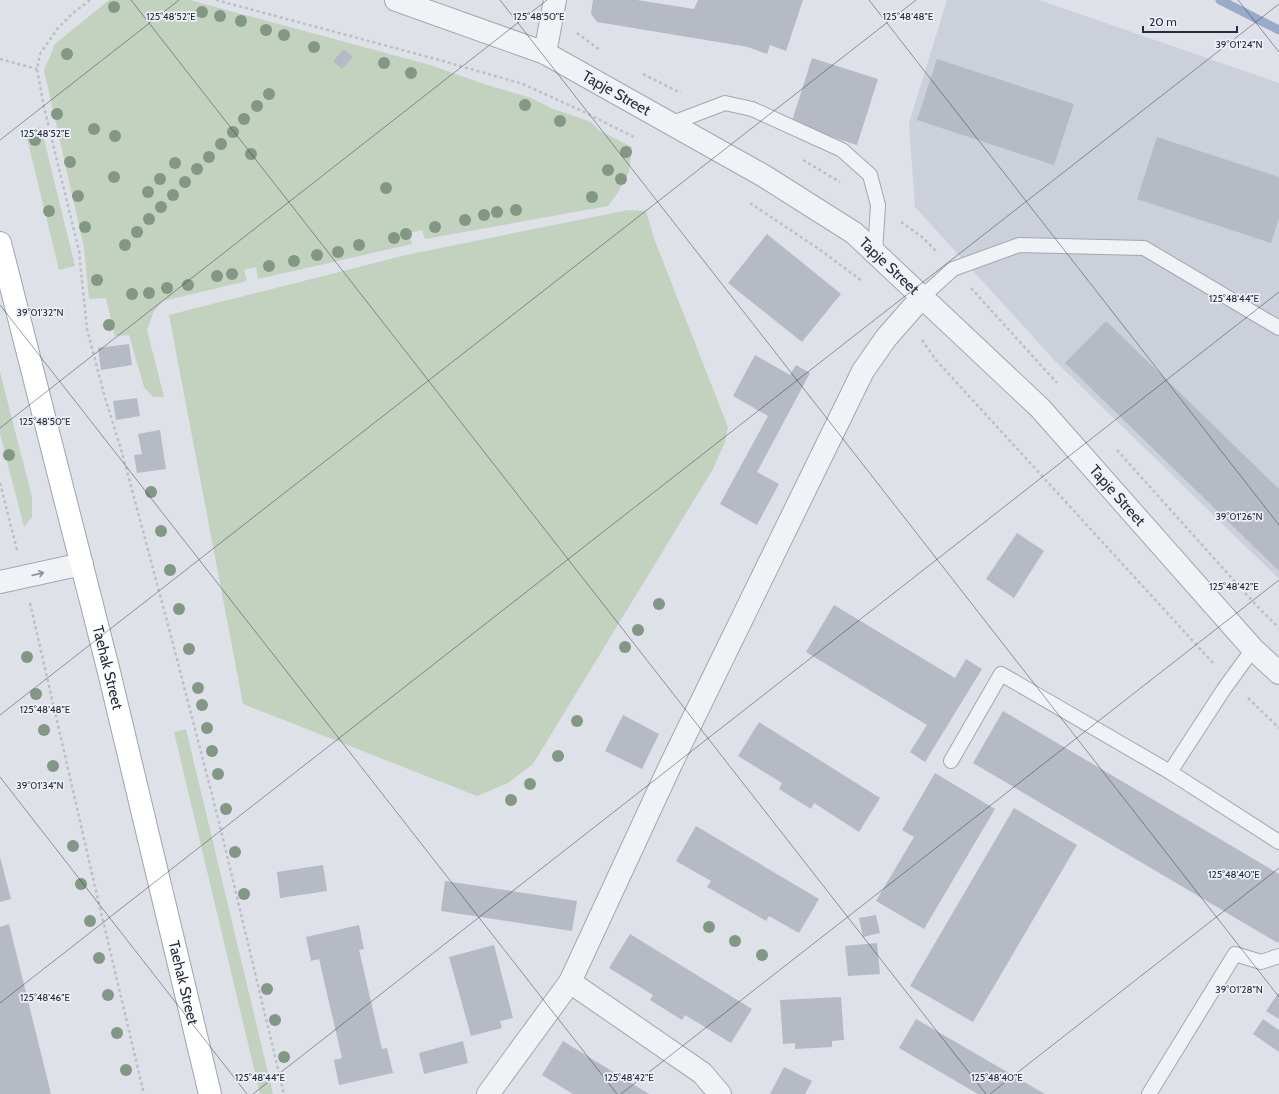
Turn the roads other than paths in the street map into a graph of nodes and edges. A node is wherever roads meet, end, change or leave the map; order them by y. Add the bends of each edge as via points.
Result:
1 (396, 0) edge
2 (555, 0) edge
3 (545, 53) junction
4 (670, 124) junction
5 (0, 243) edge
6 (875, 253) junction
7 (922, 297) junction
8 (1279, 328) edge
9 (82, 564) junction
10 (0, 582) edge
11 (1253, 649) junction
12 (1279, 673) edge
13 (951, 761) dead end
14 (1170, 772) junction
15 (1279, 842) edge
16 (1279, 956) edge
17 (570, 982) junction
18 (210, 1094) edge
19 (488, 1094) edge
20 (720, 1094) edge
21 (1149, 1094) edge

1 - 3 street, Tapje Street
2 - 3 street
3 - 4 street, Tapje Street
4 - 6 street, Tapje Street via 764,176 854,233
4 - 6 lane via 725,103 752,108 842,150 870,175 878,205
5 - 9 main road, Taehak Street
6 - 7 street, Tapje Street
7 - 8 lane via 953,269 1019,245 1144,248
7 - 11 street, Tapje Street via 1040,408
7 - 17 street via 886,338 863,370 671,764
10 -> 9 street
9 - 18 main road, Taehak Street
11 - 12 street, Tapje Street
11 - 14 lane
13 - 14 lane via 1001,674
14 - 15 lane
16 - 21 lane via 1261,962 1235,954
17 - 19 street
17 - 20 street via 702,1073

